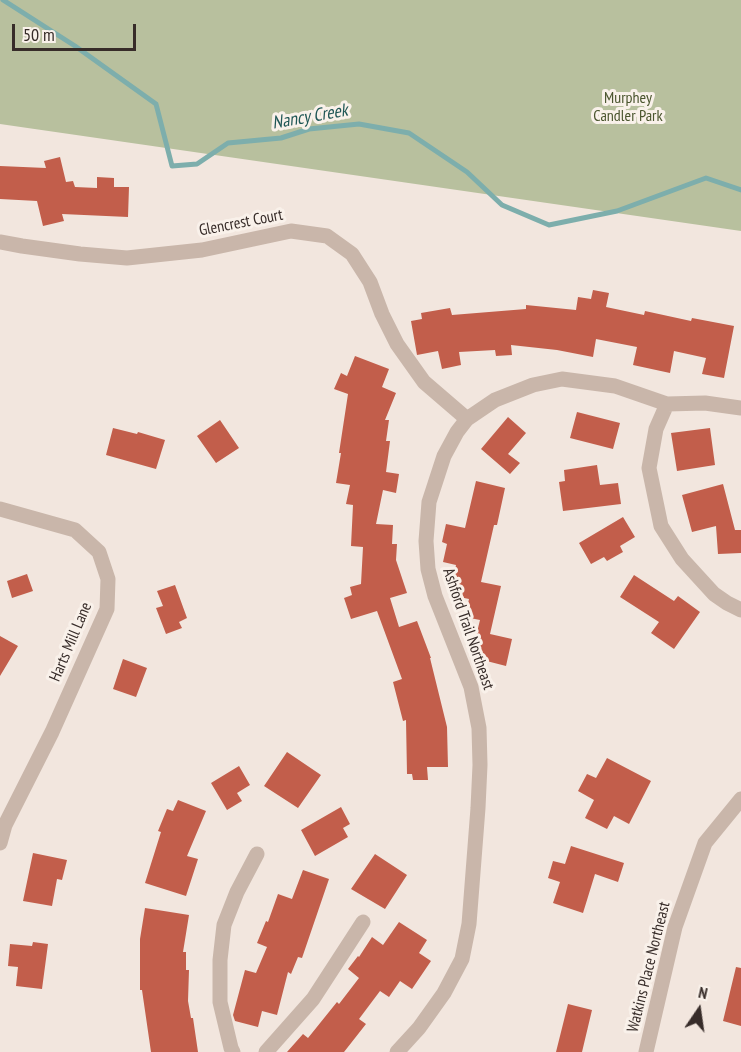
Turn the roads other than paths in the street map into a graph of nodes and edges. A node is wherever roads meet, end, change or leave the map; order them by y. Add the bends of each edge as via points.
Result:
1 (0, 242) edge
2 (667, 404) junction
3 (741, 408) edge
4 (467, 419) junction
5 (0, 509) edge
6 (741, 610) edge
7 (741, 800) edge
8 (0, 843) edge
9 (257, 854) dead end
10 (363, 922) dead end
11 (233, 1052) edge
12 (266, 1052) edge
13 (397, 1052) edge
14 (646, 1052) edge

1 - 4 street, Glencrest Court via 127,258 202,250 291,231 327,236 352,254 370,282 397,344 424,382
2 - 3 street, Ashford Trail Northeast via 705,403
2 - 4 street, Ashford Trail Northeast via 615,386 562,379 495,400
2 - 6 street via 656,429 649,468 661,526 682,559 714,594
4 - 13 street, Ashford Trail Northeast via 444,456 429,502 426,541 435,596 471,687 478,728 480,765 469,924 462,959 444,993
5 - 8 street, Harts Mill Lane via 75,530 99,552 108,579 107,609
7 - 14 street, Watkins Place Northeast via 705,843 675,927
9 - 11 street via 224,925 220,1002
10 - 12 street via 313,999

